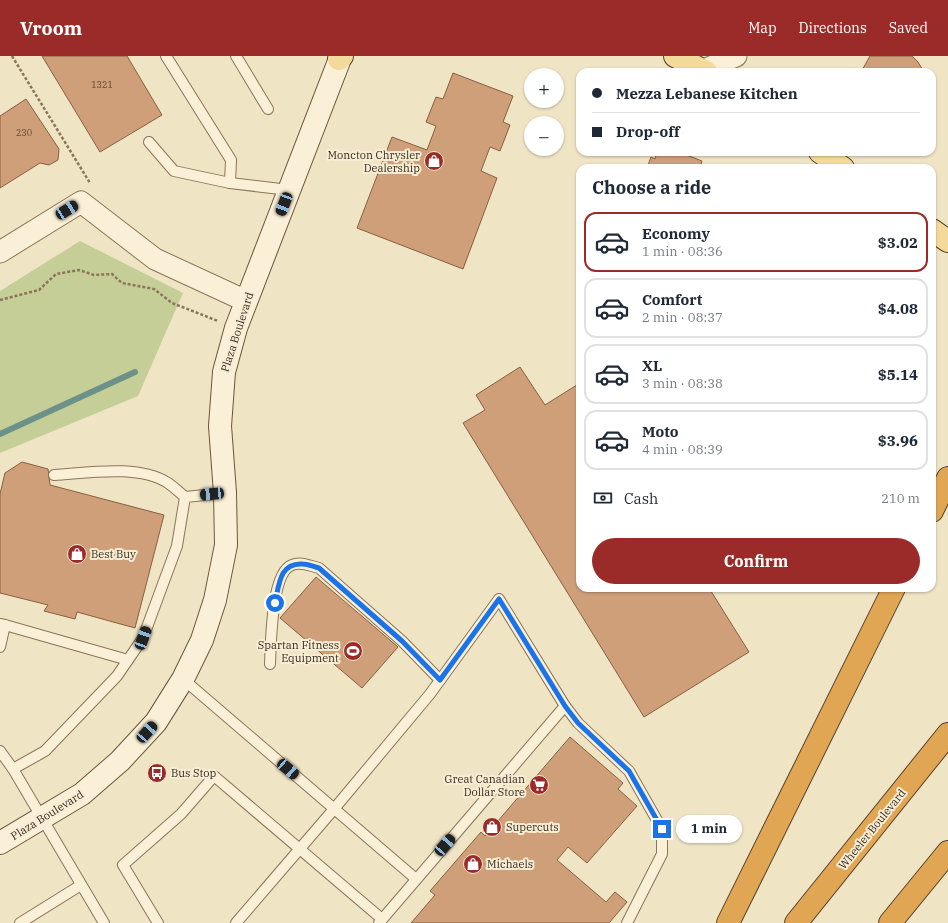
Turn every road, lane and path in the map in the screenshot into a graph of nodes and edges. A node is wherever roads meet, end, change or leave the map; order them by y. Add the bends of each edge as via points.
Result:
1 (12, 56) edge
2 (166, 56) edge
3 (236, 56) edge
4 (675, 56) edge
5 (736, 56) edge
6 (341, 57) edge
7 (699, 68) edge
8 (711, 68) edge
9 (268, 110) dead end
10 (149, 142) dead end
11 (826, 156) edge
12 (837, 164) edge
13 (230, 183) junction
14 (90, 184) dead end
15 (289, 190) junction
16 (936, 233) edge
17 (948, 241) edge
18 (0, 252) edge
19 (0, 300) edge
20 (246, 301) junction
21 (236, 328) junction
22 (54, 475) dead end
23 (948, 478) edge
24 (224, 493) junction
25 (185, 497) junction
26 (936, 502) edge
27 (892, 592) edge
28 (3, 624) edge
29 (0, 647) edge
30 (128, 660) junction
31 (270, 664) dead end
32 (183, 679) junction
33 (440, 680) junction
34 (565, 706) junction
35 (948, 734) edge
36 (0, 751) edge
37 (13, 769) junction
38 (334, 809) junction
39 (42, 818) junction
40 (0, 843) edge
41 (300, 849) junction
42 (948, 852) edge
43 (416, 878) junction
44 (81, 885) junction
45 (380, 921) edge
46 (20, 923) edge
47 (104, 923) edge
48 (158, 923) edge
49 (236, 923) edge
50 (627, 923) edge
51 (728, 923) edge
52 (796, 923) edge
53 (890, 923) edge

1 - 14 path
2 - 13 lane via 231,160
3 - 9 lane
4 - 7 main road
5 - 8 street
6 - 15 street, Plaza Boulevard
10 - 13 lane via 174,171
11 - 12 main road
13 - 15 lane
15 - 20 street, Plaza Boulevard
16 - 17 main road
18 - 20 street via 81,202 155,259
19 - 21 path via 40,290 56,274 79,270 94,275 112,274 122,283 154,289 172,303
20 - 21 street, Plaza Boulevard
21 - 24 street, Plaza Boulevard via 223,380 220,426
22 - 25 lane via 126,471 148,474 168,483
23 - 26 highway
24 - 25 lane
24 - 32 street, Plaza Boulevard via 226,545 215,600 202,640
25 - 30 lane via 177,546 143,638
27 - 51 highway
28 - 29 lane
28 - 30 lane
30 - 37 lane via 117,676 45,751
31 - 33 lane via 271,618 282,573 291,565 304,564 319,568 402,641
32 - 38 lane
32 - 39 street, Plaza Boulevard via 156,722 120,761 82,794
33 - 34 lane via 499,599
33 - 38 lane
34 - 43 lane
34 - 50 lane via 578,723 629,771 662,829 662,854
35 - 52 highway, Wheeler Boulevard
36 - 37 lane
37 - 39 lane
38 - 41 lane
38 - 43 lane
39 - 40 street, Plaza Boulevard
39 - 44 lane
41 - 45 lane
41 - 48 lane via 214,776 181,814 123,864
41 - 49 lane
42 - 53 highway
43 - 45 lane
44 - 46 lane
44 - 47 lane

